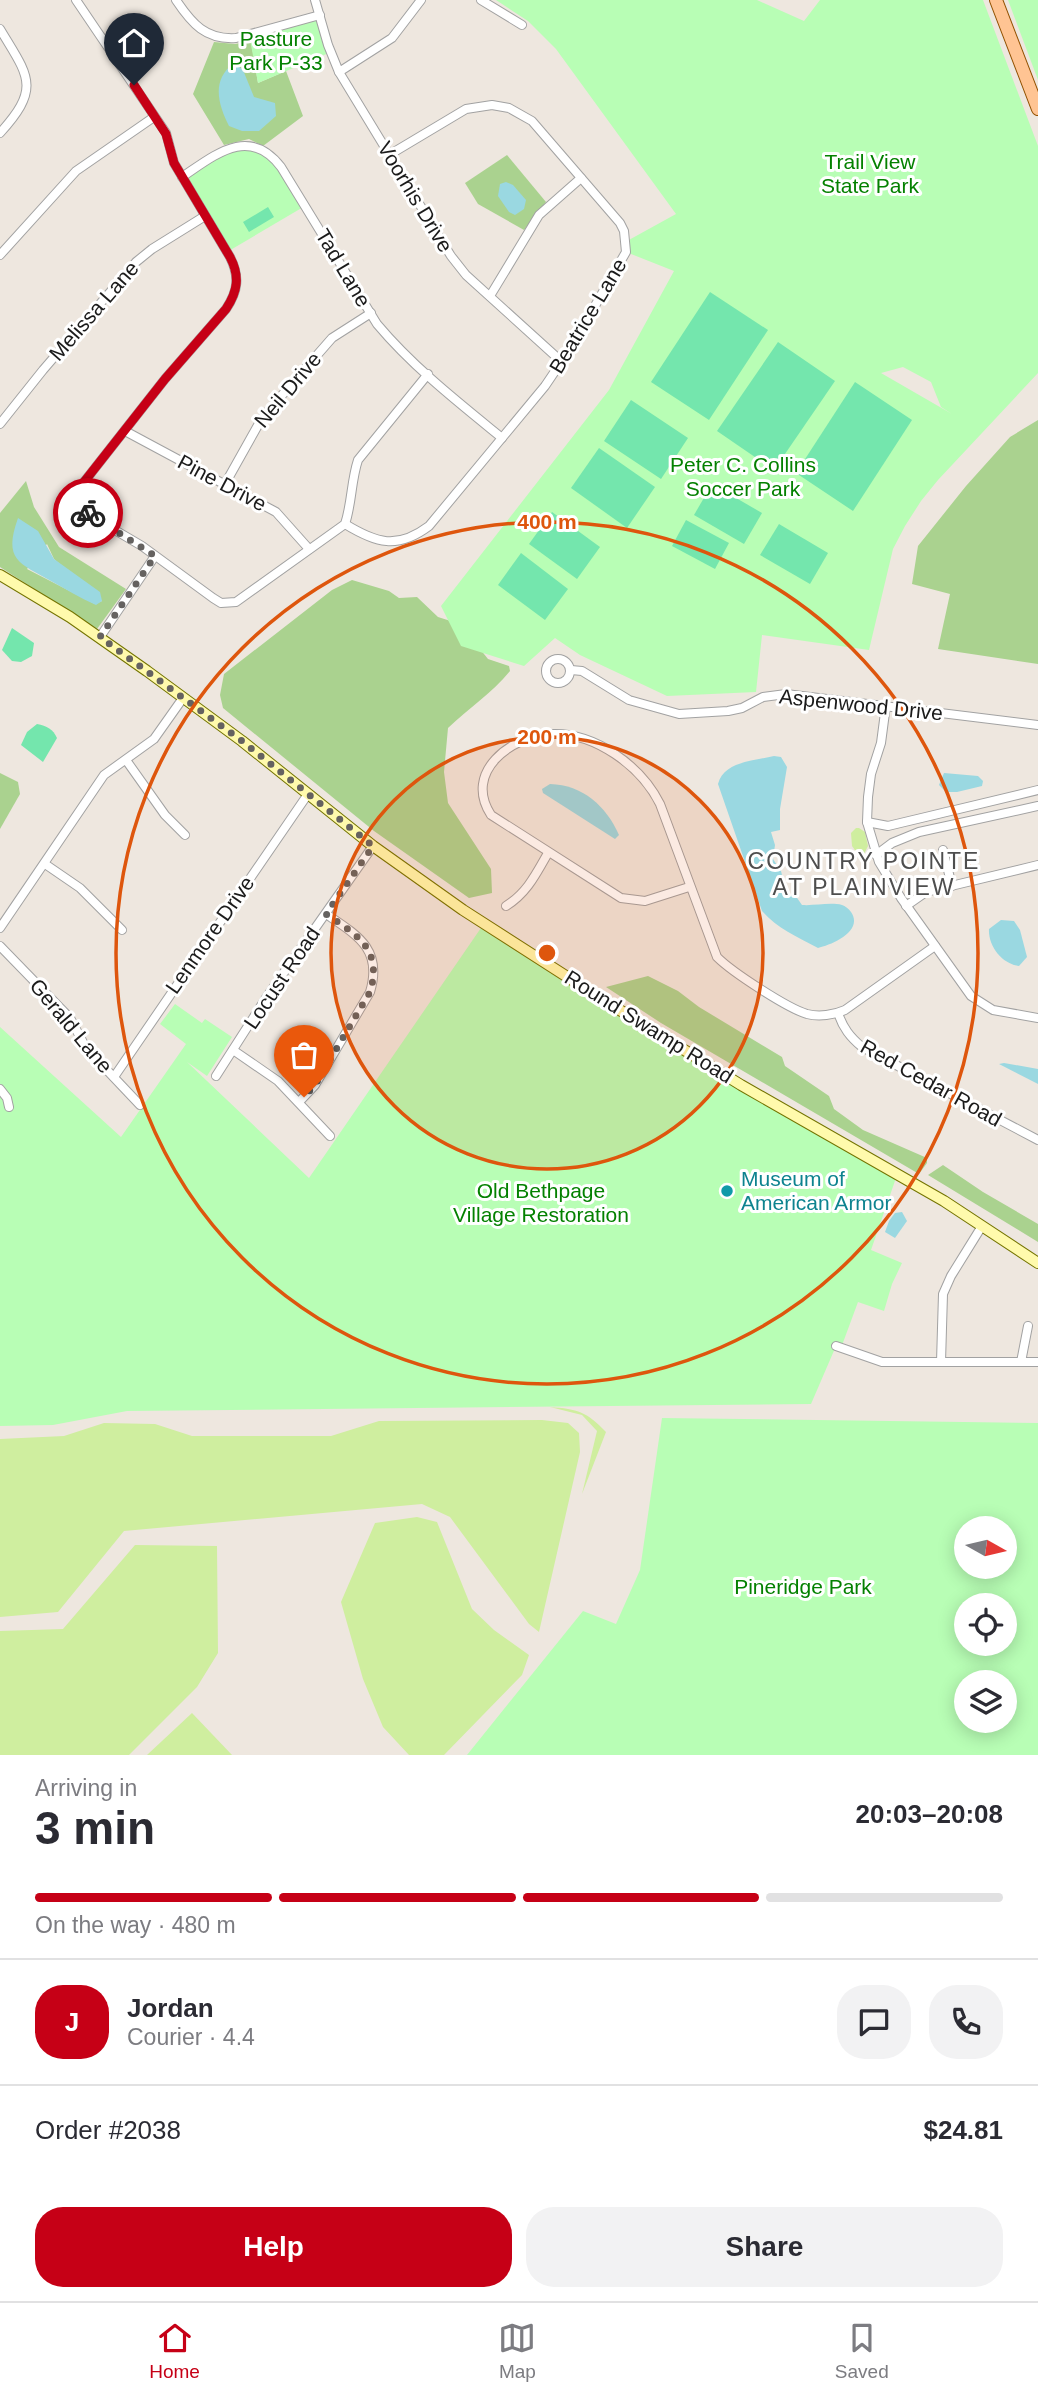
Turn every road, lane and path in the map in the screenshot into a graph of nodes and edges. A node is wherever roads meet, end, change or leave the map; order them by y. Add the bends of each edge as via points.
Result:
1 (76, 0) edge
2 (176, 0) edge
3 (316, 0) edge
4 (421, 0) edge
5 (481, 0) edge
6 (996, 0) edge
7 (320, 15) junction
8 (522, 25) dead end
9 (0, 29) edge
10 (339, 72) junction
11 (1038, 109) edge
12 (154, 117) junction
13 (0, 133) edge
14 (389, 155) junction
15 (182, 177) junction
16 (582, 178) junction
17 (205, 216) junction
18 (0, 255) edge
19 (490, 296) junction
20 (371, 313) junction
21 (562, 362) junction
22 (428, 374) junction
23 (0, 424) edge
24 (125, 431) junction
25 (502, 438) junction
26 (225, 484) junction
27 (345, 524) junction
28 (309, 549) junction
29 (155, 556) junction
30 (0, 575) edge
31 (100, 637) junction
32 (571, 670) dead end
33 (183, 698) junction
34 (886, 705) junction
35 (1038, 725) edge
36 (126, 760) junction
37 (1038, 790) edge
38 (308, 794) junction
39 (1038, 806) edge
40 (867, 822) junction
41 (185, 835) dead end
42 (373, 846) junction
43 (943, 850) dead end
44 (548, 853) junction
45 (876, 855) junction
46 (45, 864) junction
47 (1038, 865) edge
48 (951, 886) junction
49 (689, 887) junction
50 (506, 906) dead end
51 (906, 906) junction
52 (326, 914) junction
53 (0, 928) edge
54 (122, 930) dead end
55 (935, 946) junction
56 (1, 947) edge
57 (838, 1013) junction
58 (1038, 1018) edge
59 (233, 1050) junction
60 (216, 1076) dead end
61 (114, 1077) junction
62 (0, 1089) edge
63 (299, 1102) junction
64 (140, 1105) dead end
65 (9, 1107) dead end
66 (330, 1136) dead end
67 (1038, 1140) edge
68 (982, 1226) junction
69 (1038, 1263) edge
70 (1028, 1326) dead end
71 (836, 1346) dead end
72 (941, 1362) junction
73 (1021, 1362) junction
74 (1038, 1362) edge

1 - 12 street
2 - 7 street via 195,26 226,38
3 - 7 street, Voorhis Drive
4 - 10 street via 392,38
5 - 8 street
6 - 11 main road
7 - 10 street, Voorhis Drive
9 - 13 street via 25,74 27,89 21,108
10 - 14 street, Voorhis Drive
12 - 15 street via 166,134
12 - 18 street via 76,171
14 - 16 street, Beatrice Lane via 460,112 492,105 509,108 532,121
14 - 19 street, Voorhis Drive via 451,256
15 - 17 street
15 - 20 street, Tad Lane via 234,146 255,146 270,154
16 - 19 street via 539,215
16 - 21 street, Beatrice Lane via 620,223 627,245 619,267
17 - 23 street, Melissa Lane via 136,262
17 - 24 street via 235,267 234,297
19 - 21 street, Voorhis Drive
20 - 22 street, Tad Lane via 389,338
20 - 26 street, Neil Drive via 332,338 262,418
21 - 25 street, Beatrice Lane
22 - 25 street, Tad Lane
22 - 27 street via 358,460
24 - 26 street, Pine Drive
24 - 29 street via 84,482 80,497 91,516
25 - 27 street, Beatrice Lane via 438,517 418,534 386,542
26 - 28 street, Pine Drive via 276,512
27 - 28 street
28 - 29 street via 243,599 225,603
29 - 31 street
30 - 31 main road, Round Swamp Road
31 - 33 main road, Round Swamp Road
32 - 34 street, Aspenwood Drive via 582,671 629,700 679,714 728,712 763,697 786,694
33 - 36 street via 154,739
33 - 38 main road, Round Swamp Road
34 - 35 street, Aspenwood Drive
34 - 40 street
36 - 41 street
36 - 46 street via 104,775
37 - 40 street via 888,826
38 - 42 main road, Round Swamp Road
38 - 61 street, Lenmore Drive
39 - 45 street via 919,832 891,843
40 - 45 street
42 - 52 street, Locust Road
42 - 68 main road, Round Swamp Road via 597,996
43 - 48 street
44 - 49 street via 631,901
44 - 49 street via 491,815 481,794 482,783 494,761 518,743 543,735 570,735 599,745 647,782 660,804
44 - 50 street via 528,887
45 - 51 street
46 - 53 street
46 - 54 street via 80,888
47 - 48 street
48 - 51 street via 926,892
49 - 57 street via 717,957 728,969 798,1010
51 - 55 street
52 - 59 street, Locust Road
52 - 63 street via 367,947 374,975 370,992 315,1085
55 - 57 street
55 - 58 street via 971,996 983,1005
56 - 61 street, Gerald Lane via 70,1018 86,1048
57 - 67 street, Red Cedar Road via 851,1038 862,1047
59 - 60 street, Locust Road
59 - 63 street via 269,1073
61 - 64 street, Gerald Lane
62 - 65 street
63 - 66 street
68 - 69 main road, Round Swamp Road
68 - 72 street via 943,1294
70 - 73 street
71 - 72 street via 882,1362
72 - 73 street
73 - 74 street

